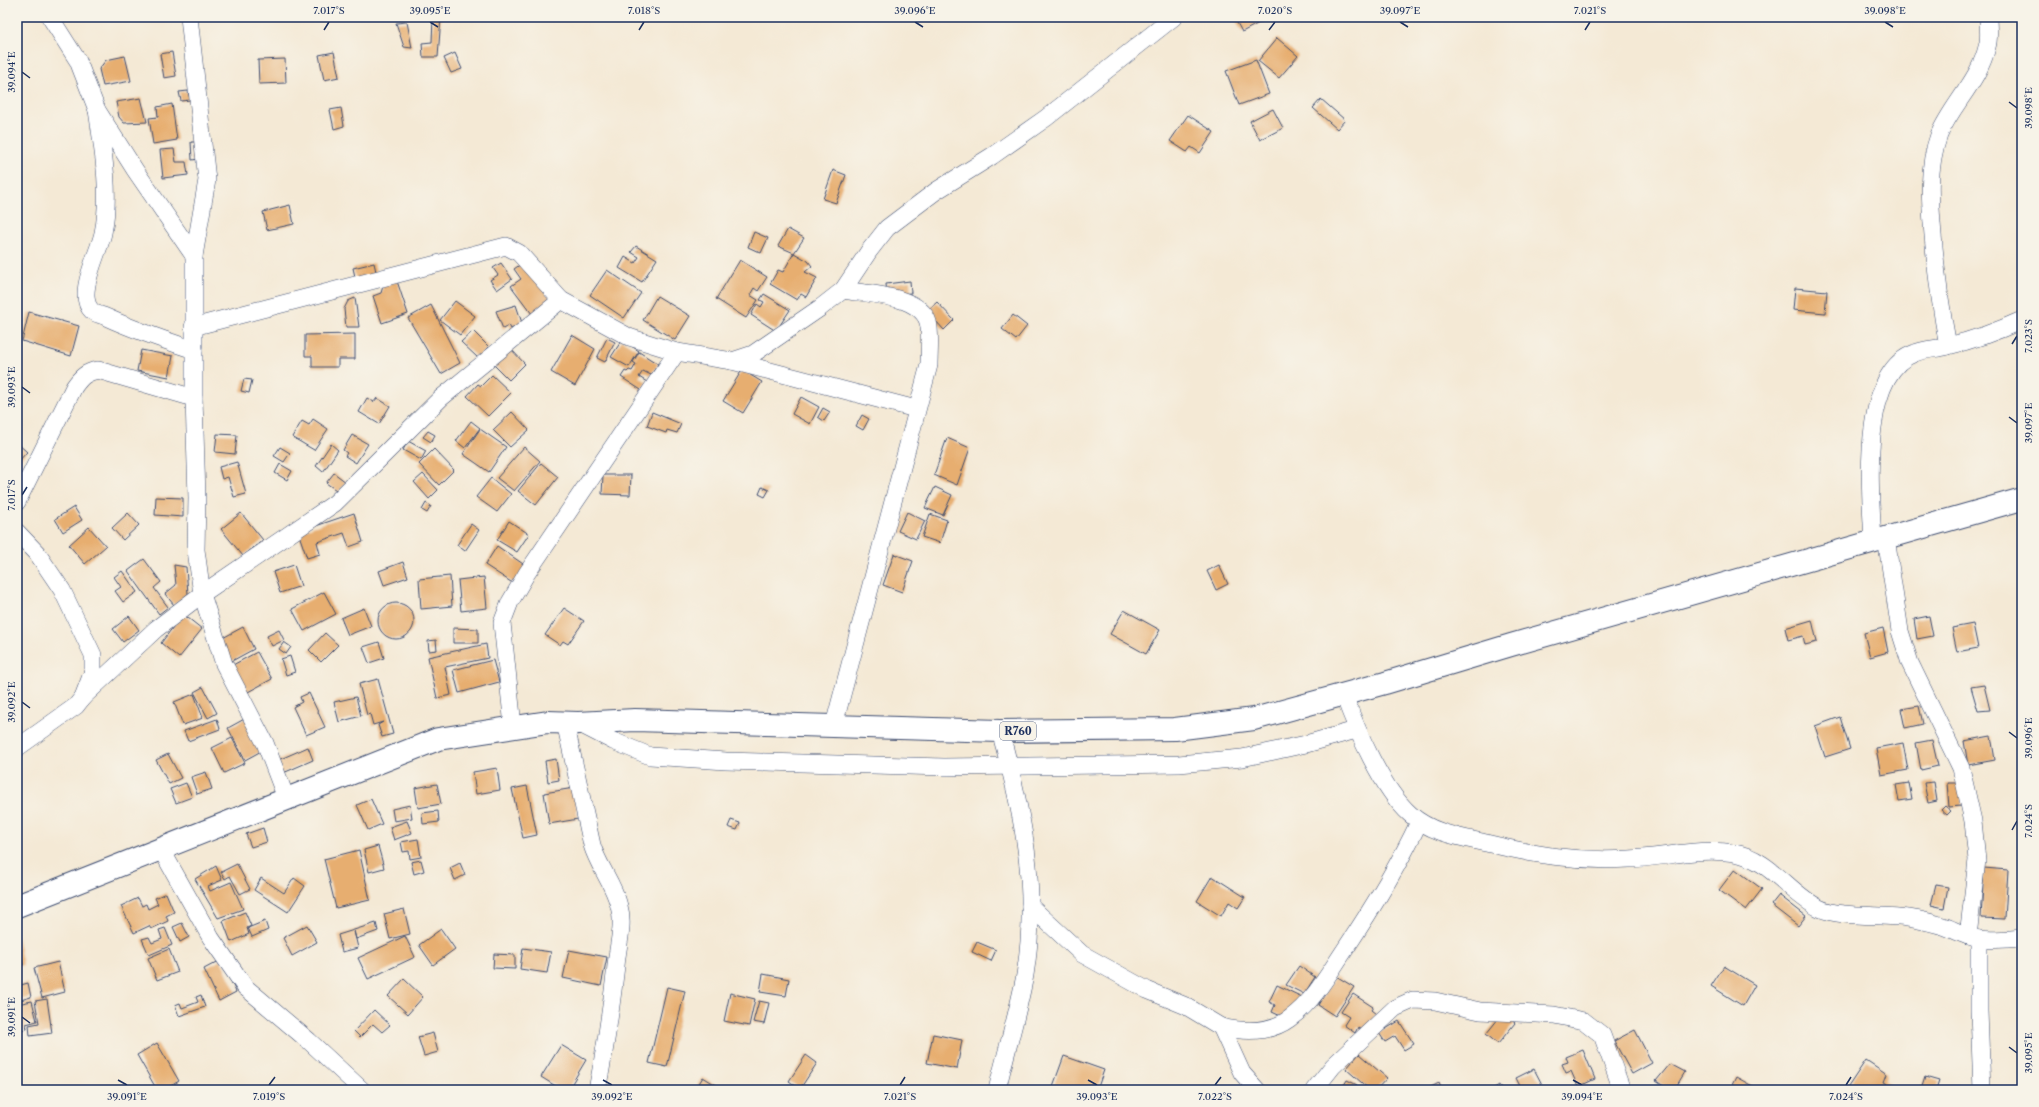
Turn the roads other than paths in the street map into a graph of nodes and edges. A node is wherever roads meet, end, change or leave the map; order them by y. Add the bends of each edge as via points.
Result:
1 (50, 17) edge
2 (189, 17) edge
3 (1174, 17) edge
4 (1988, 17) edge
5 (97, 110) junction
6 (194, 256) junction
7 (843, 290) junction
8 (562, 300) junction
9 (2022, 320) edge
10 (193, 327) junction
11 (1948, 346) junction
12 (194, 350) junction
13 (677, 352) junction
14 (732, 361) junction
15 (194, 398) junction
16 (916, 409) junction
17 (2022, 499) edge
18 (17, 502) edge
19 (17, 532) edge
20 (1879, 540) junction
21 (202, 594) junction
22 (1344, 695) junction
23 (83, 697) junction
24 (572, 722) junction
25 (834, 725) junction
26 (513, 726) junction
27 (1356, 730) junction
28 (1000, 731) junction
29 (17, 748) edge
30 (1010, 767) junction
31 (286, 798) junction
32 (1419, 822) junction
33 (161, 849) junction
34 (17, 906) edge
35 (1030, 906) junction
36 (1974, 938) junction
37 (2022, 938) edge
38 (1221, 1027) junction
39 (362, 1090) edge
40 (597, 1090) edge
41 (997, 1090) edge
42 (1257, 1090) edge
43 (1314, 1090) edge
44 (1622, 1090) edge
45 (1982, 1090) edge

1 - 5 street via 78,61
2 - 6 street via 207,180
3 - 7 street via 1046,118 936,191 887,228
4 - 11 street via 1988,46 1983,60 1940,134 1933,155 1929,182 1940,304
5 - 6 street
5 - 12 street via 105,158 106,197 103,233 85,290 85,300 92,311
6 - 10 street
7 - 14 street via 753,354
7 - 16 street via 908,302 922,310 928,323 929,365
8 - 10 street via 519,253 510,247 502,246
8 - 13 street via 590,318 628,337
8 - 21 street via 441,398 335,503
9 - 11 street via 1988,336
10 - 12 street
11 - 20 street via 1914,353 1903,361 1888,377 1877,402 1872,423 1871,487
12 - 15 street
13 - 14 street
13 - 26 street via 510,602 502,622
14 - 16 street
15 - 18 street via 98,370 89,372 80,378 74,387
15 - 21 street via 196,550
16 - 25 street
17 - 20 main road, R760
19 - 23 street via 37,553 62,590 93,655 93,671
20 - 22 main road, R760
20 - 36 street via 1900,631 1916,677 1961,768 1973,821 1977,860
21 - 23 street via 156,629
21 - 31 street via 224,664 265,743
22 - 27 street
22 - 28 main road, R760 via 1254,719 1175,729
23 - 29 street via 76,706
24 - 25 main road, R760 via 635,720
24 - 26 main road, R760
24 - 30 street via 650,756 726,761
24 - 40 street via 592,845 620,906 621,919
25 - 28 main road, R760
26 - 31 main road, R760 via 438,739
27 - 30 street via 1242,758 1179,764
27 - 32 street via 1389,788 1402,806
28 - 30 street
30 - 35 street via 1028,853
31 - 33 main road, R760
32 - 36 street via 1446,834 1565,859 1596,861 1712,851 1735,853 1771,870 1821,909 1932,922
32 - 38 street via 1408,847 1366,918 1312,997 1288,1020 1262,1030
33 - 34 main road, R760
33 - 39 street via 211,938 244,987 309,1041
35 - 38 street via 1082,954 1147,990 1186,1006
35 - 41 street via 1025,974
36 - 37 street
36 - 45 street
38 - 42 street via 1242,1073
43 - 44 street via 1333,1066 1395,1008 1413,1000 1435,1001 1480,1011 1554,1015 1584,1021 1602,1035

